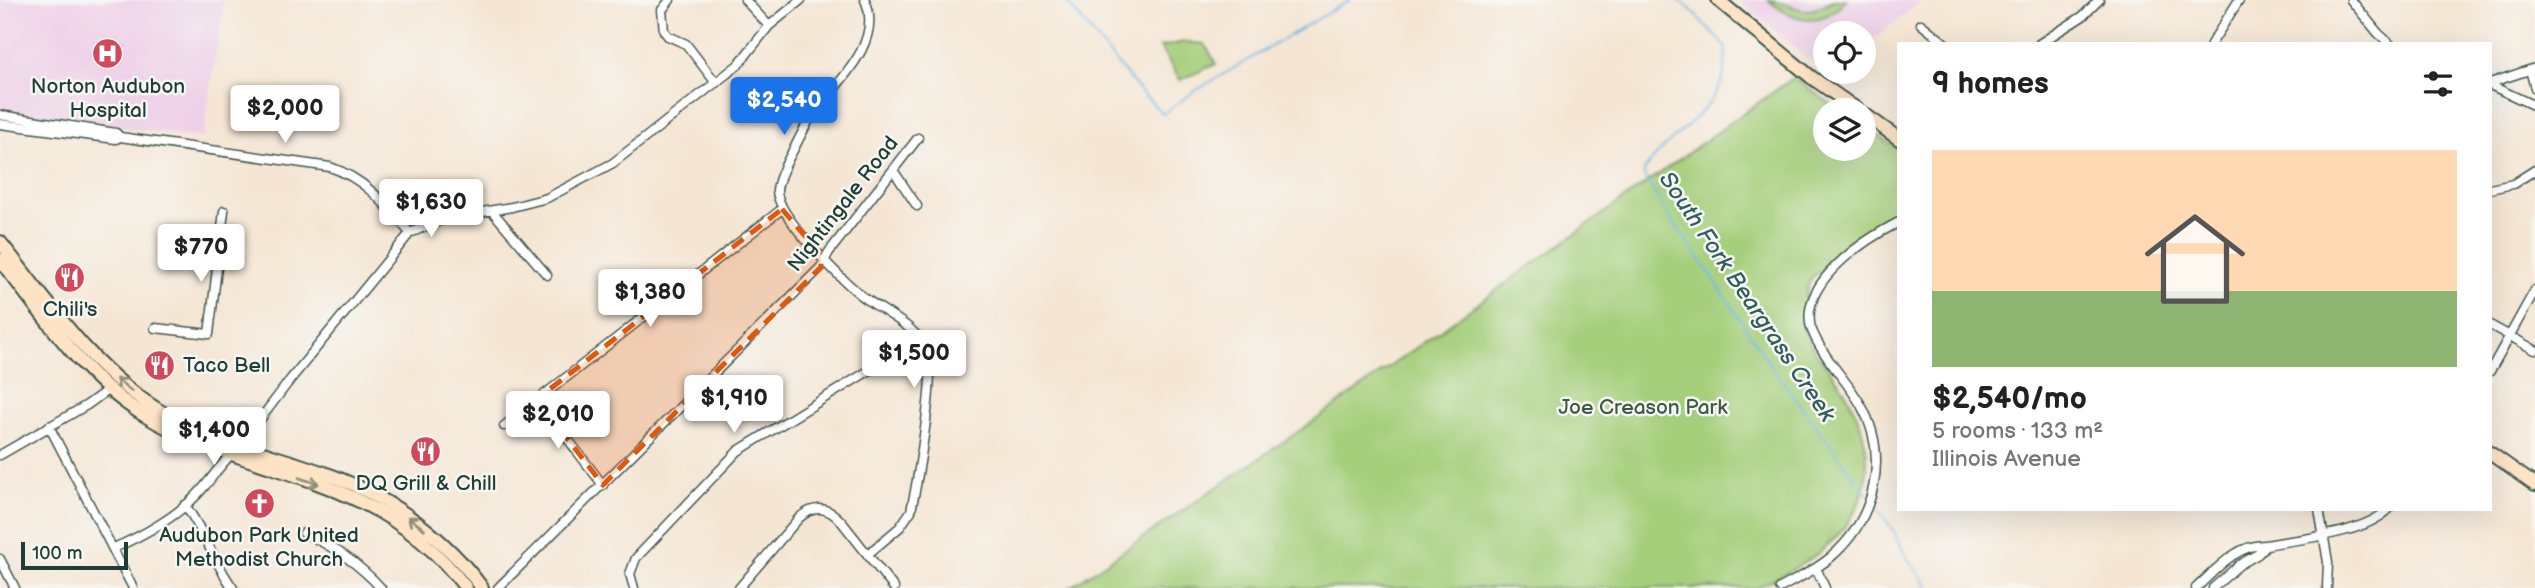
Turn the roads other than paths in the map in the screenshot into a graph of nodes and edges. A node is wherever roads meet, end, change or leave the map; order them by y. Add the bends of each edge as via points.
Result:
1 (670, 0) edge
2 (745, 0) edge
3 (801, 0) edge
4 (865, 0) edge
5 (1718, 0) edge
6 (2099, 0) edge
7 (2239, 0) edge
8 (2351, 0) edge
9 (1921, 24) dead end
10 (769, 26) junction
11 (1944, 42) edge
12 (2042, 42) edge
13 (2212, 42) edge
14 (2388, 42) edge
15 (2533, 69) edge
16 (716, 83) junction
17 (2492, 83) edge
18 (2492, 85) edge
19 (2535, 88) edge
20 (1841, 98) edge
21 (2535, 106) edge
22 (0, 115) edge
23 (1876, 123) edge
24 (0, 124) edge
25 (120, 137) junction
26 (918, 138) dead end
27 (1897, 138) edge
28 (894, 170) junction
29 (2535, 170) edge
30 (2492, 189) edge
31 (917, 206) dead end
32 (782, 209) junction
33 (224, 211) dead end
34 (492, 211) junction
35 (1897, 223) edge
36 (410, 233) junction
37 (0, 242) edge
38 (0, 260) edge
39 (824, 260) junction
40 (547, 275) dead end
41 (2535, 290) edge
42 (2492, 326) edge
43 (155, 328) dead end
44 (2510, 336) junction
45 (919, 340) junction
46 (2535, 350) edge
47 (2492, 368) edge
48 (109, 389) junction
49 (537, 399) junction
50 (49, 426) junction
51 (504, 426) dead end
52 (235, 450) junction
53 (2492, 454) edge
54 (0, 455) edge
55 (603, 485) junction
56 (2535, 485) edge
57 (185, 505) junction
58 (2319, 511) edge
59 (2386, 511) edge
60 (304, 533) dead end
61 (2323, 534) junction
62 (2266, 545) junction
63 (114, 548) junction
64 (868, 554) junction
65 (0, 559) edge
66 (2220, 567) junction
67 (1816, 568) junction
68 (2227, 576) junction
69 (15, 588) edge
70 (133, 588) edge
71 (233, 588) edge
72 (381, 588) edge
73 (466, 588) edge
74 (482, 588) edge
75 (498, 588) edge
76 (634, 588) edge
77 (740, 588) edge
78 (894, 588) edge
79 (1780, 588) edge
80 (1825, 588) edge
81 (2196, 588) edge
82 (2213, 588) edge
83 (2327, 588) edge

1 - 16 street via 662,10 664,31 686,44
2 - 10 street
3 - 10 street
4 - 32 street via 870,21 865,37 847,76 812,117 783,170 777,191
5 - 20 main road
6 - 12 street
7 - 13 street
8 - 14 street
9 - 11 street
10 - 16 street via 745,58
15 - 17 street
15 - 19 street
16 - 34 street via 629,152 590,176 547,198
18 - 21 street
22 - 25 street
23 - 27 main road
24 - 25 street
25 - 36 street via 330,167 372,190
26 - 28 street, Nightingale Road
28 - 31 street
28 - 39 street, Nightingale Road
29 - 30 street via 2513,184
32 - 39 street
32 - 49 street
33 - 43 street via 209,334
34 - 36 street via 434,222
34 - 40 street
35 - 67 street via 1842,261 1822,282 1809,314 1816,340 1865,414 1876,454 1875,480 1860,523
36 - 52 street
52 -> 37 main road via 139,397 118,379 72,332
38 - 48 main road via 62,339
39 - 45 street
39 - 55 street, Nightingale Road
41 - 44 street
42 - 44 street
44 - 46 street
44 - 47 street
45 - 64 street via 928,352 930,369 911,511 900,527
45 - 76 street via 728,459 636,558 630,574
48 - 50 street
48 - 52 main road via 166,428
49 - 51 street
49 - 55 street
50 - 54 street
50 - 63 street
52 - 57 street
52 -> 73 main road via 391,518 424,543
74 -> 52 main road via 445,546 394,507 336,478
53 - 56 main road
55 - 75 street, Nightingale Road
57 - 63 street via 174,516
57 - 71 street
58 - 61 street
59 - 61 street via 2365,524
60 - 72 street via 339,552
61 - 62 street
61 - 83 street
62 - 66 street via 2253,545
62 - 68 street
63 - 70 street
64 - 77 street via 831,512 812,509 792,525
64 - 78 street
65 - 69 street
66 - 68 street
66 - 81 street
67 - 79 street
67 - 80 street
68 - 82 street

